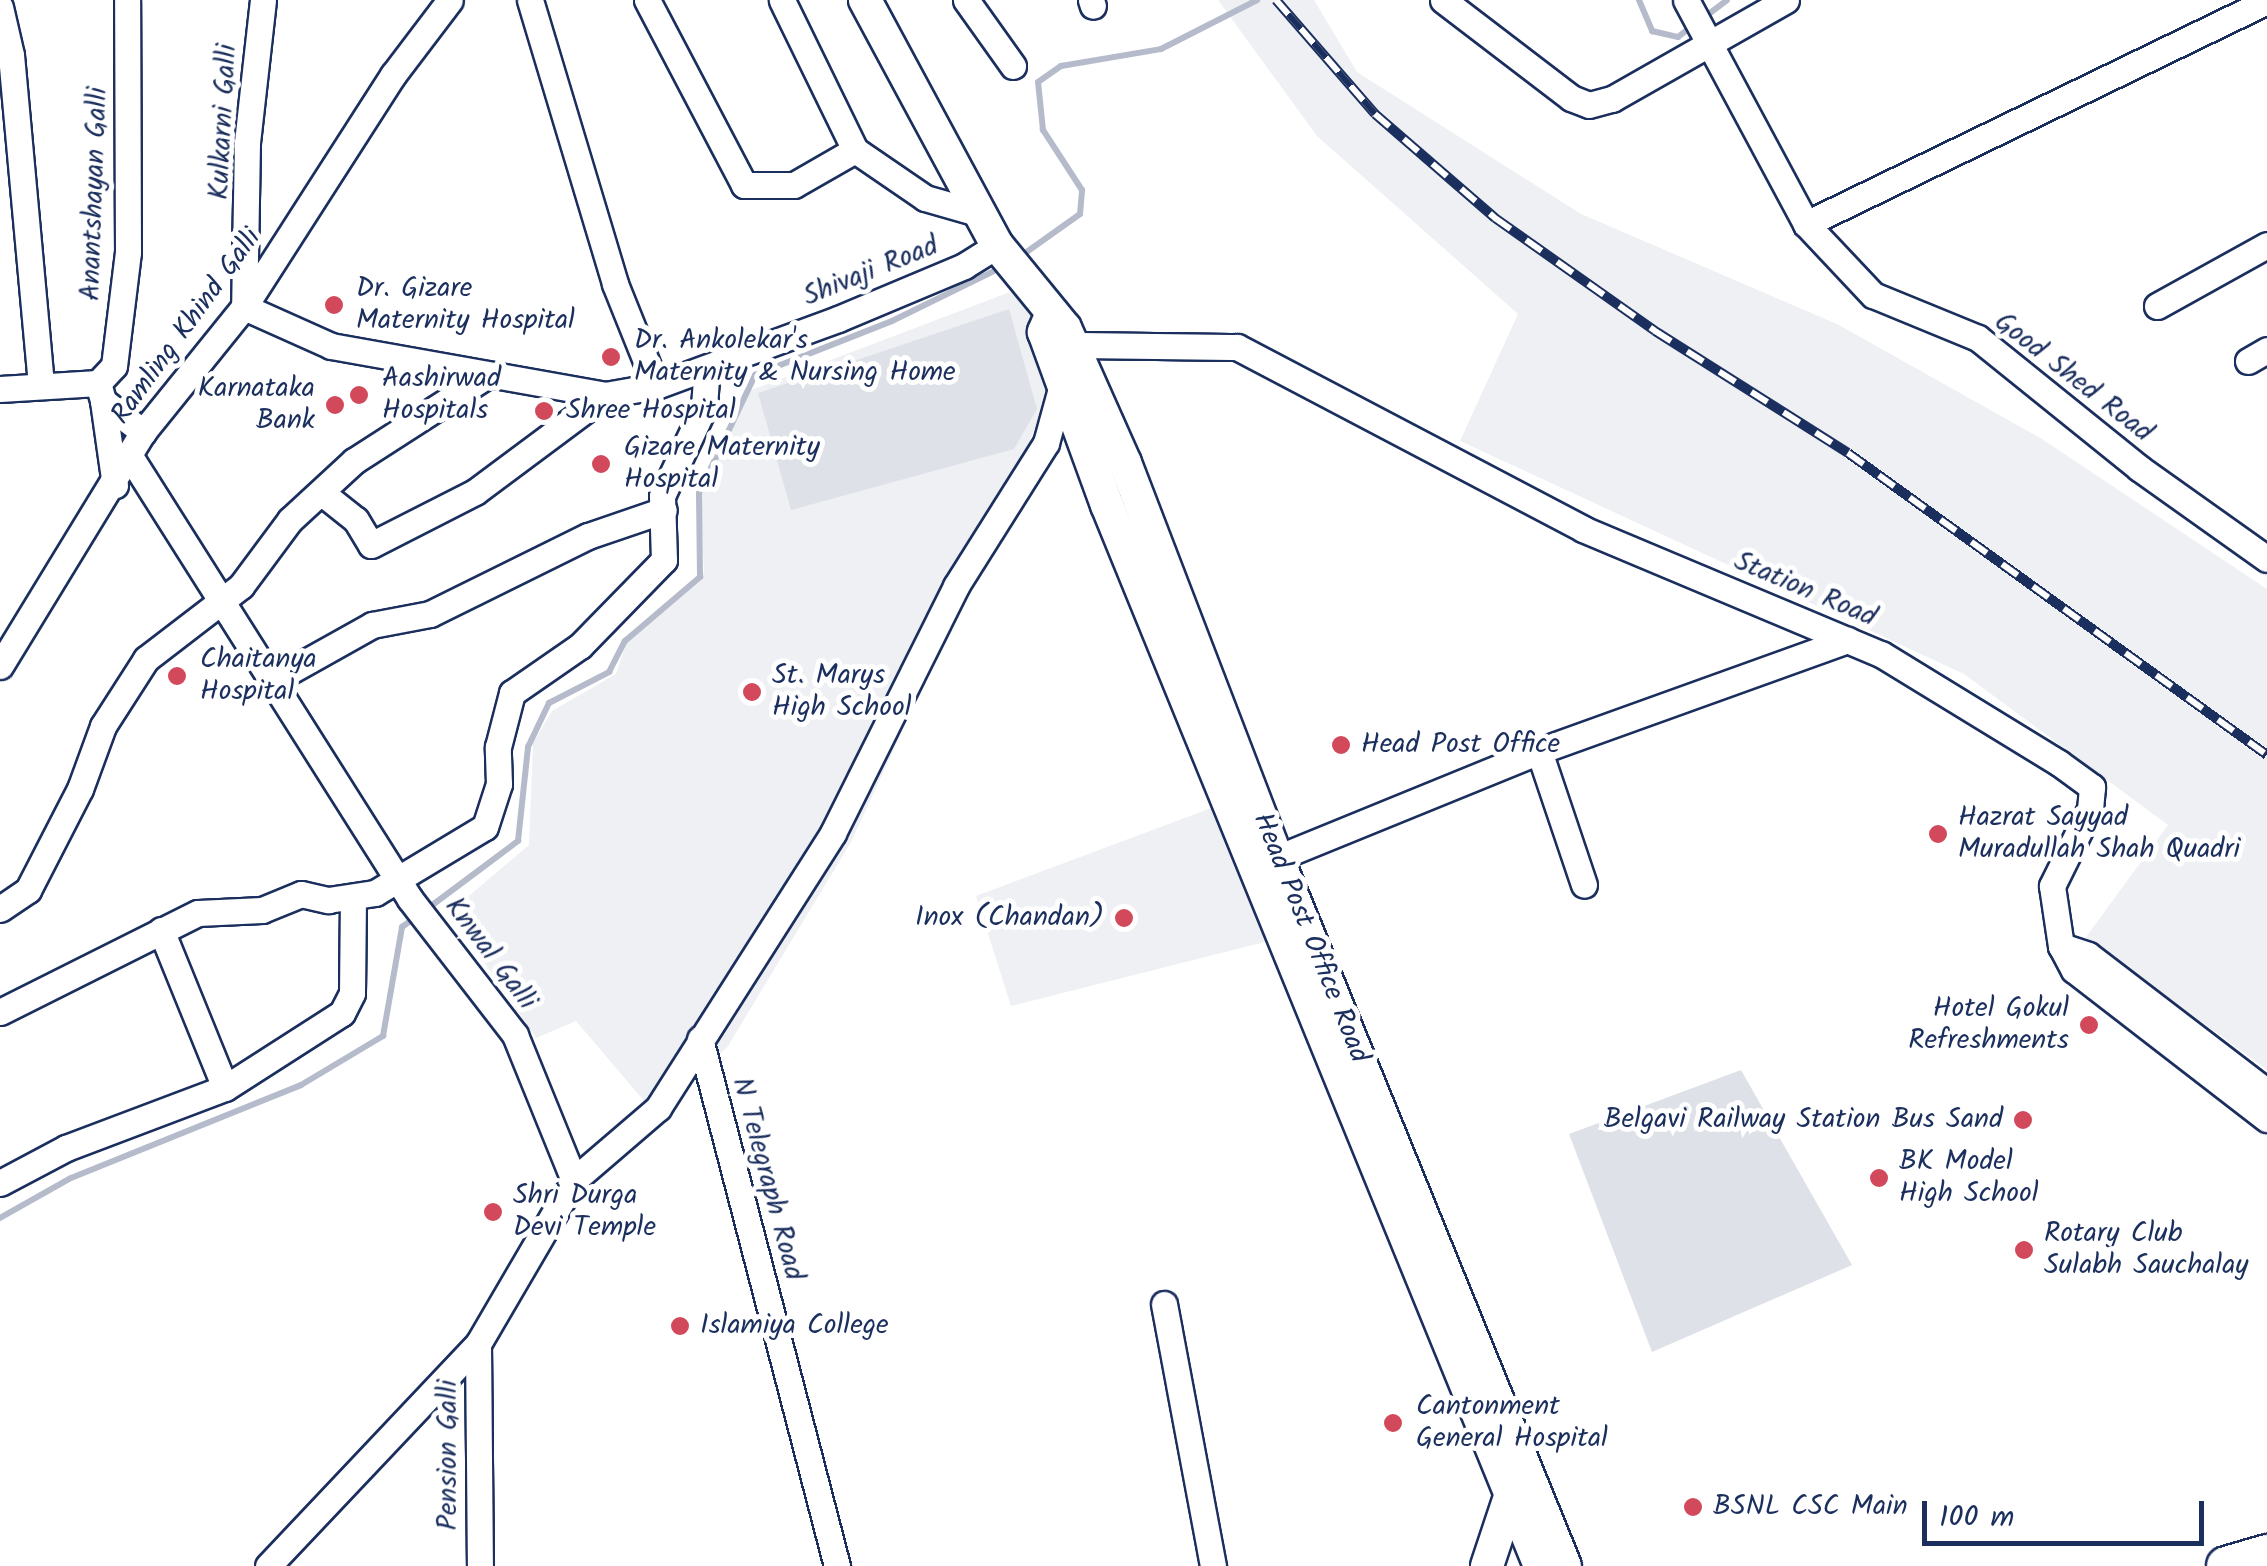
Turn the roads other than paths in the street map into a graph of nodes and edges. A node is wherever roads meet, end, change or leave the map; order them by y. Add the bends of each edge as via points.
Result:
1 (127, 0) edge
2 (263, 0) edge
3 (530, 0) edge
4 (647, 0) edge
5 (782, 0) edge
6 (865, 0) edge
7 (966, 0) edge
8 (1444, 0) edge
9 (1786, 0) edge
10 (2267, 1) edge
11 (441, 3) edge
12 (0, 8) edge
13 (1697, 22) edge
14 (1014, 66) dead end
15 (854, 150) junction
16 (980, 214) junction
17 (1806, 224) junction
18 (2267, 245) edge
19 (1010, 259) junction
20 (2157, 306) dead end
21 (244, 307) junction
22 (1052, 312) junction
23 (1073, 345) junction
24 (706, 368) junction
25 (486, 376) junction
26 (1061, 380) junction
27 (41, 384) junction
28 (656, 386) junction
29 (0, 389) edge
30 (100, 392) junction
31 (604, 395) junction
32 (143, 432) junction
33 (131, 458) junction
34 (115, 485) junction
35 (322, 493) junction
36 (664, 510) junction
37 (2267, 558) edge
38 (221, 603) junction
39 (1848, 640) junction
40 (0, 666) edge
41 (272, 681) junction
42 (1539, 751) junction
43 (1277, 858) junction
44 (1584, 885) dead end
45 (404, 889) junction
46 (353, 898) junction
47 (0, 909) edge
48 (161, 930) junction
49 (2061, 946) junction
50 (0, 1012) edge
51 (700, 1039) junction
52 (224, 1088) junction
53 (2267, 1092) edge
54 (2267, 1118) edge
55 (574, 1180) junction
56 (0, 1183) edge
57 (1164, 1304) dead end
58 (478, 1344) junction
59 (1506, 1454) junction
60 (1510, 1497) junction
61 (2267, 1554) edge
62 (268, 1566) edge
63 (480, 1566) edge
64 (837, 1566) edge
65 (1214, 1566) edge
66 (1487, 1566) edge
67 (1540, 1566) edge
68 (1564, 1566) edge
69 (2226, 1566) edge

1 - 30 street, Anantshayan Galli via 128,252 114,366
2 - 21 street, Kulkarni Galli via 247,142
3 - 28 street via 615,284
4 - 15 street via 744,185 794,185
5 - 15 street
6 - 16 main road, Head Post Office Road
7 - 14 street
8 - 13 street via 1570,98 1589,105 1604,103
9 - 13 street
10 - 17 street
11 - 21 street, Ramling Khind Galli
12 - 27 street
13 - 17 street, Good Shed Road
15 - 16 street via 925,198
16 - 19 main road, Head Post Office Road
17 - 37 street, Good Shed Road via 1873,295 1978,338 2139,468
18 - 20 street
19 - 22 main road, Head Post Office Road
19 - 24 street, Shivaji Road via 956,270
21 - 25 street, Shivaji Road via 331,346
21 - 32 street, Ramling Khind Galli
22 - 23 main road, Head Post Office Road
22 - 26 main road, Head Post Office Road via 1044,332
23 - 26 street
23 - 39 street, Station Road via 1237,347 1583,529
23 - 43 main road, Head Post Office Road via 1126,463
24 - 28 street, Shivaji Road
24 - 36 street via 704,406 662,496
25 - 31 street, Shivaji Road
25 - 35 street via 354,461
26 - 51 street via 1046,443 956,586 833,834
26 - 59 main road, Head Post Office Road
27 - 29 street
27 - 30 street
28 - 31 street, Shivaji Road
30 - 32 street
30 - 34 street
31 - 35 street via 475,492 372,546 356,520
32 - 33 street, Ramling Khind Galli
33 - 34 street, Ramling Khind Galli
33 - 38 street, Knwal Galli
34 - 40 street, Ramling Khind Galli
35 - 38 street via 290,520
36 - 41 street via 588,536 448,607 372,625
36 - 45 street via 664,560 580,646 512,694 486,827
38 - 41 street, Knwal Galli
38 - 47 street via 146,659 103,726 80,789 28,890
39 - 42 street
39 - 49 street, Station Road via 1881,654 2092,787 2090,809 2052,886
41 - 45 street, Knwal Galli
42 - 43 street
42 - 44 street
43 - 59 main road, Head Post Office Road
45 - 46 street
45 - 55 street, Knwal Galli via 514,1035
46 - 48 street via 301,894 262,910 198,913
46 - 52 street via 352,993 342,1013
48 - 50 street
48 - 52 street
49 - 53 street via 2088,955
49 - 54 street via 2074,970
51 - 55 street via 658,1108
51 - 64 street, N Telegraph Road
52 - 56 street via 66,1148
55 - 58 street
57 - 65 street
58 - 62 street
58 - 63 street, Pension Galli
59 - 60 main road, Head Post Office Road
59 - 68 main road, Head Post Office Road
60 - 66 main road
60 - 67 main road, Head Post Office Road
61 - 69 highway

